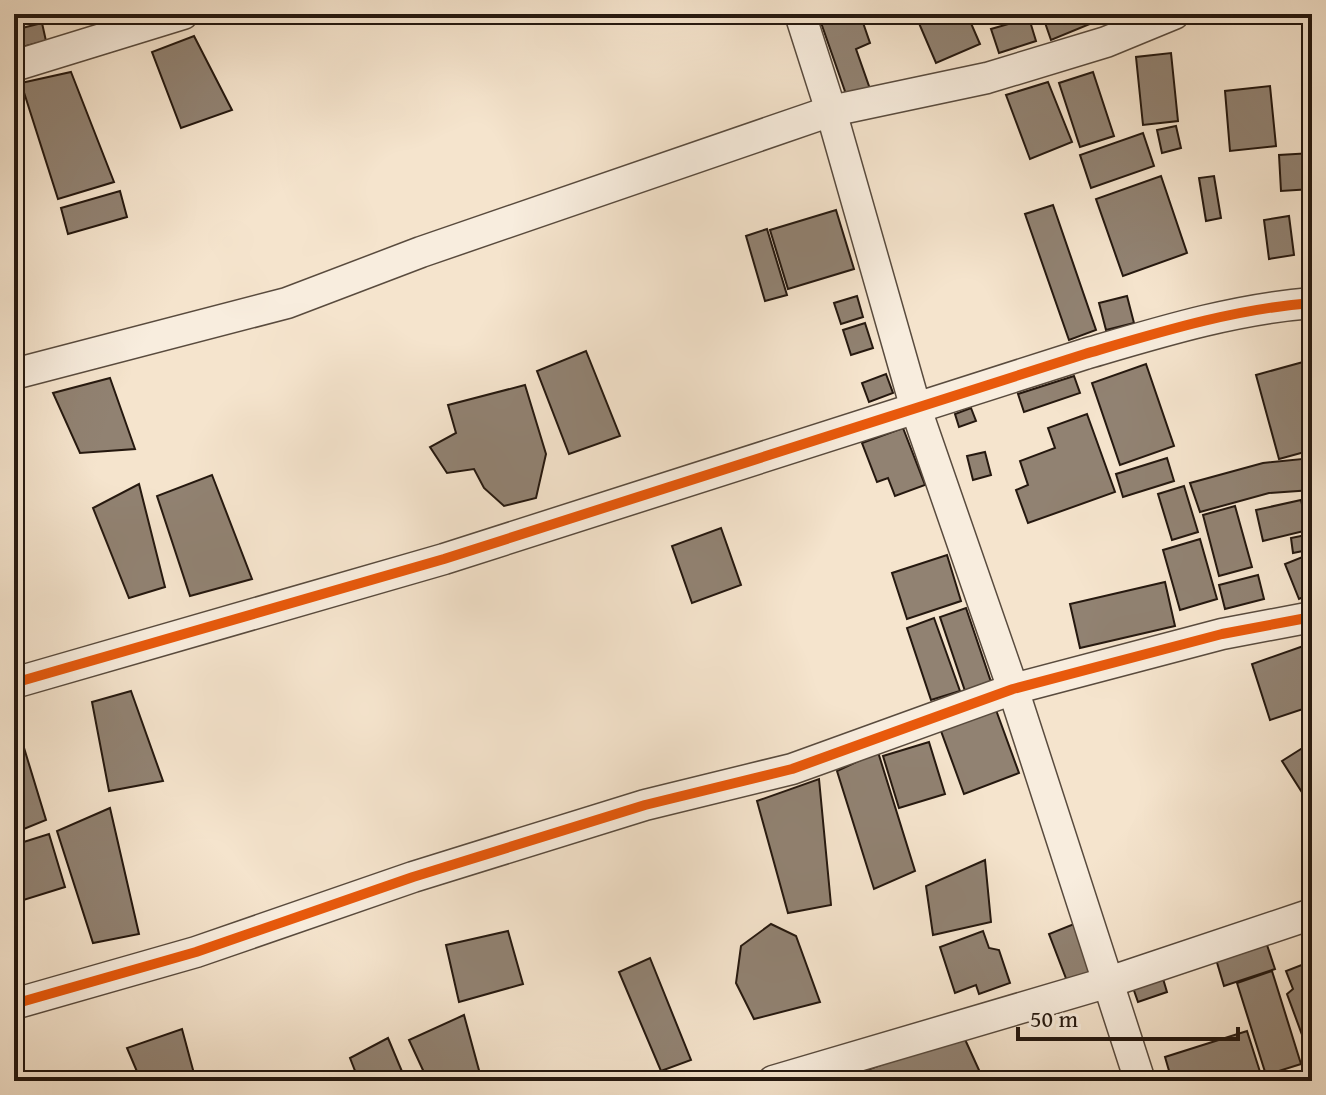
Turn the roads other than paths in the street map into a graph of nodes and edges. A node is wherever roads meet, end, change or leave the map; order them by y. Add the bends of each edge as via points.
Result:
1 (183, 14) edge
2 (800, 14) edge
3 (1174, 14) edge
4 (14, 66) edge
5 (831, 111) junction
6 (1312, 303) edge
7 (14, 374) edge
8 (916, 409) junction
9 (1312, 617) edge
10 (14, 683) edge
11 (1013, 689) junction
12 (1312, 914) edge
13 (1109, 982) junction
14 (14, 1004) edge
15 (773, 1081) edge
16 (1140, 1081) edge

1 - 4 street
2 - 5 street
3 - 5 street via 1106,42 987,78
5 - 7 street via 287,303
5 - 8 street
6 - 8 street via 1192,323
8 - 10 street via 444,559
8 - 11 street
9 - 11 street via 1222,634
11 - 13 street
11 - 14 street via 792,769 645,805 196,952
12 - 13 street
13 - 15 street
13 - 16 street

